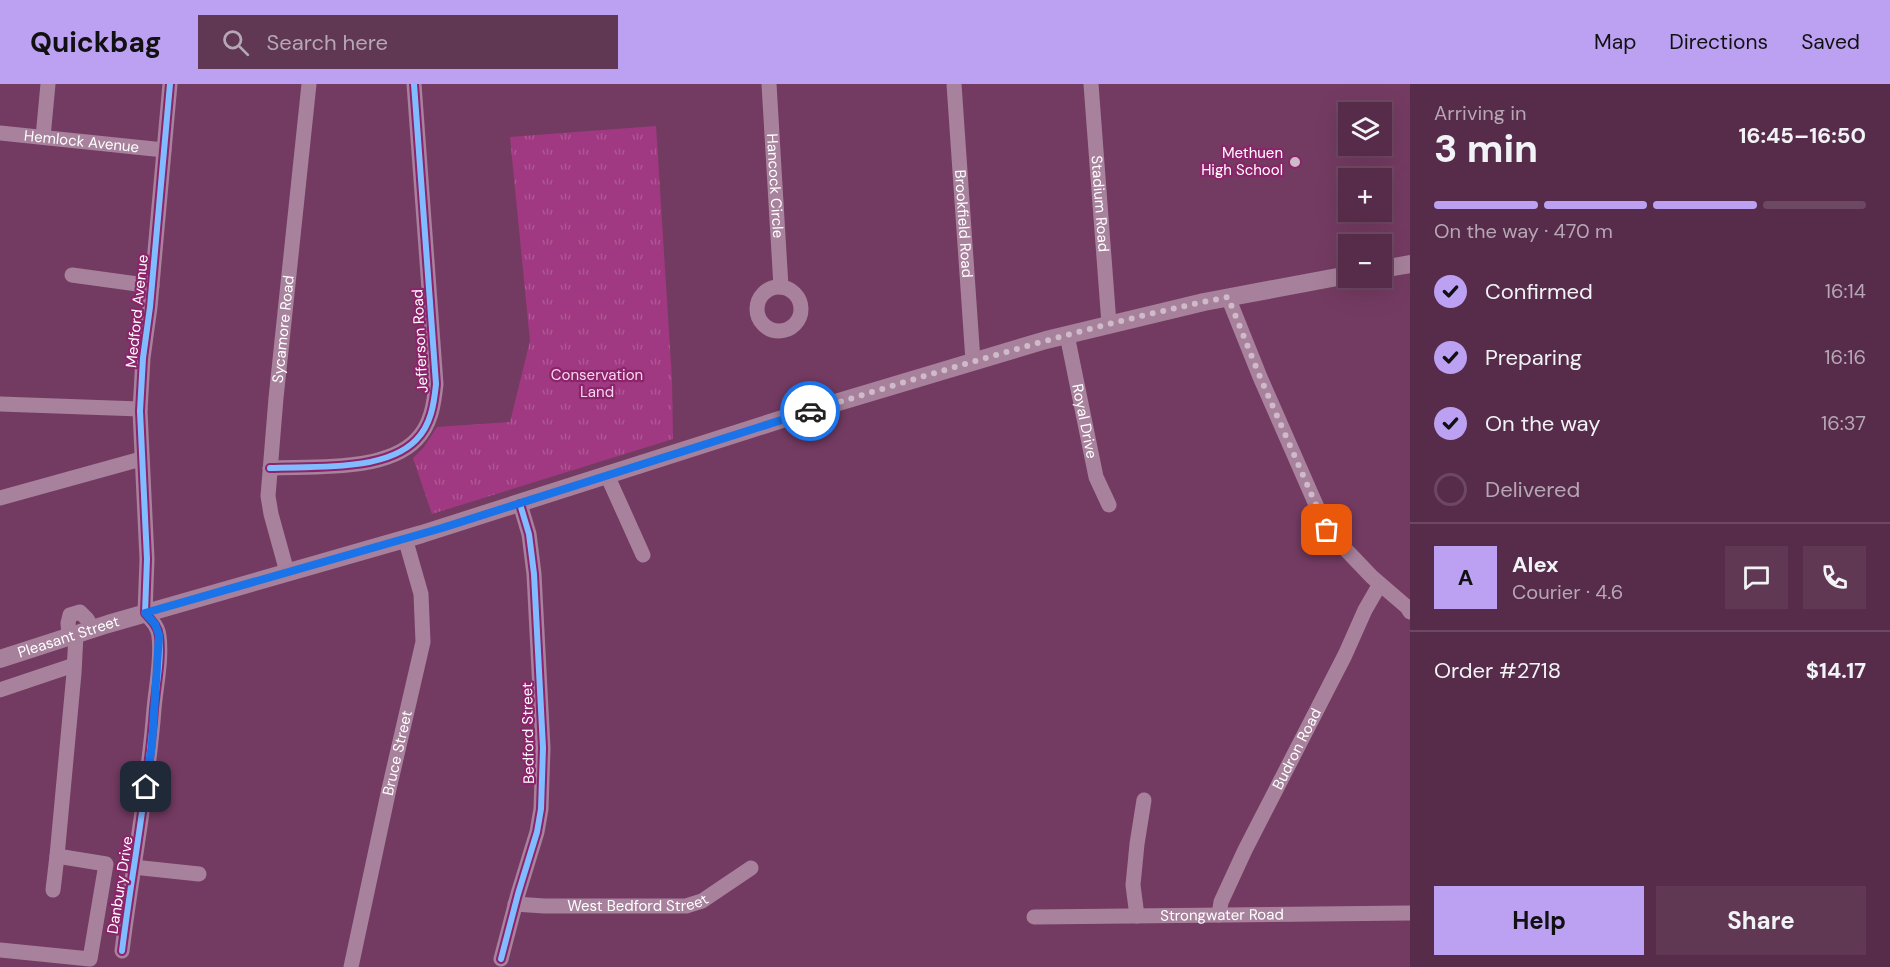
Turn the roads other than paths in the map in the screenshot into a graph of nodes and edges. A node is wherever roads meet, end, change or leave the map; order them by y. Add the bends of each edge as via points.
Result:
1 (48, 84) edge
2 (170, 84) edge
3 (309, 84) edge
4 (414, 84) edge
5 (769, 84) edge
6 (954, 84) edge
7 (1091, 84) edge
8 (0, 133) edge
9 (43, 137) junction
10 (164, 150) junction
11 (1410, 264) edge
12 (1392, 267) edge
13 (72, 276) dead end
14 (1338, 277) edge
15 (152, 286) junction
16 (780, 287) dead end
17 (1228, 297) junction
18 (1109, 324) junction
19 (1067, 335) junction
20 (973, 361) junction
21 (0, 404) edge
22 (140, 409) junction
23 (141, 459) junction
24 (270, 468) junction
25 (607, 475) junction
26 (0, 498) edge
27 (520, 504) junction
28 (1109, 505) dead end
29 (405, 538) junction
30 (643, 555) dead end
31 (287, 572) junction
32 (1380, 584) junction
33 (1410, 612) edge
34 (145, 613) junction
35 (79, 633) junction
36 (0, 659) edge
37 (74, 665) junction
38 (0, 690) edge
39 (1144, 800) dead end
40 (57, 856) junction
41 (133, 867) junction
42 (752, 868) dead end
43 (199, 874) dead end
44 (53, 890) dead end
45 (515, 904) junction
46 (1410, 913) edge
47 (1219, 915) junction
48 (1137, 916) junction
49 (1034, 917) dead end
50 (0, 950) edge
51 (122, 951) dead end
52 (501, 959) dead end
53 (351, 967) edge

1 - 9 street
2 - 10 street, Medford Avenue
3 - 24 street, Sycamore Road
4 - 24 street, Jefferson Road via 436,384 428,422 417,439 378,461
5 - 16 street, Hancock Circle
6 - 20 street, Brookfield Road
7 - 18 street, Stadium Road
8 - 9 street, Hemlock Avenue
9 - 10 street, Hemlock Avenue
10 - 15 street, Medford Avenue
11 - 12 main road
13 - 15 street
14 - 17 main road, Pleasant Street
15 - 22 street, Medford Avenue
17 - 18 main road, Pleasant Street
17 - 32 street via 1327,530
18 - 19 main road, Pleasant Street
19 - 20 main road, Pleasant Street
19 - 28 street, Royal Drive via 1096,477
20 - 25 main road, Pleasant Street
21 - 22 street
22 - 23 street, Medford Avenue
23 - 26 street
23 - 34 street, Medford Avenue via 147,559
24 - 31 street, Sycamore Road via 268,496
25 - 27 main road, Pleasant Street
25 - 30 street
27 - 29 main road, Pleasant Street
27 - 45 street, Bedford Street via 534,574 543,748 537,832
29 - 31 main road, Pleasant Street
29 - 53 street, Bruce Street via 421,594 423,642
31 - 34 main road, Pleasant Street
32 - 33 street
32 - 47 street, Budron Road via 1245,850
34 - 35 main road, Pleasant Street
34 - 41 street, Danbury Drive via 159,635 158,662 152,744
35 - 36 main road, Pleasant Street
35 - 37 street
37 - 38 street
37 - 40 street
39 - 48 street via 1133,885
40 - 44 street
40 - 50 street via 106,864 90,959
41 - 43 street
41 - 51 street, Danbury Drive
42 - 45 street, West Bedford Street via 702,901 687,906
45 - 52 street, Bedford Street
46 - 47 street, Strongwater Road
47 - 48 street, Strongwater Road
48 - 49 street, Strongwater Road

